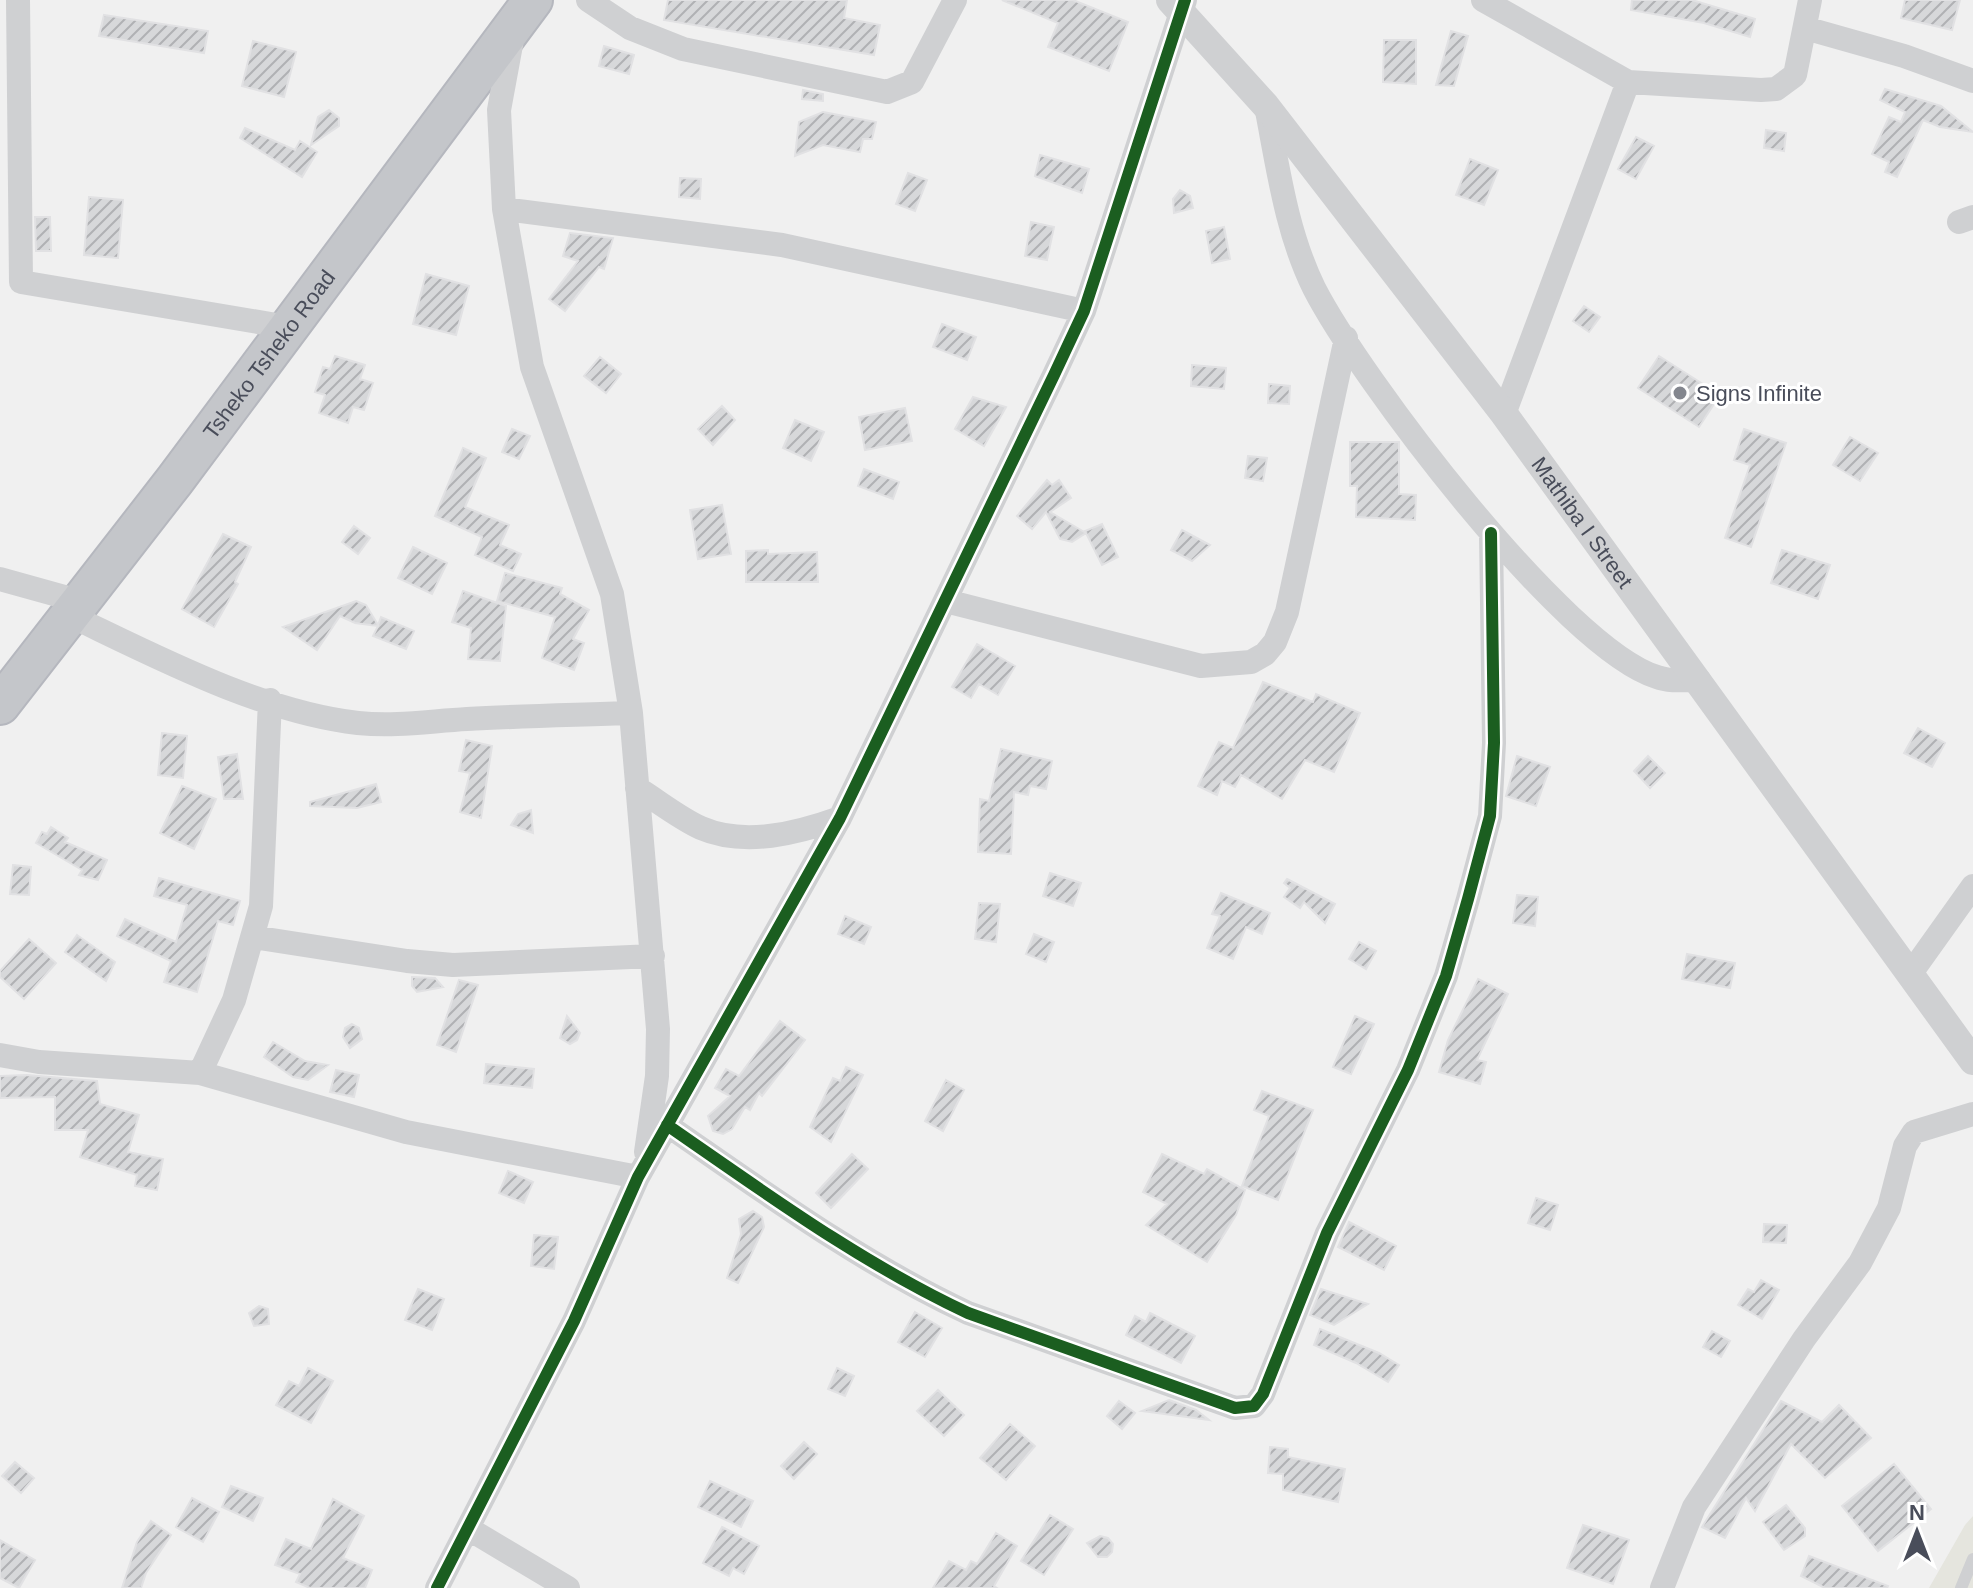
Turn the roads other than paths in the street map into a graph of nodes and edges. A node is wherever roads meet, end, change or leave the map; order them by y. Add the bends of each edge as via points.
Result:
1 (18, 0) edge
2 (588, 0) edge
3 (955, 0) edge
4 (1483, 0) edge
5 (1810, 0) edge
6 (1179, 4) edge
7 (524, 12) edge
8 (1805, 28) junction
9 (1973, 81) edge
10 (1628, 82) junction
11 (1266, 106) junction
12 (504, 209) junction
13 (1084, 311) junction
14 (288, 327) junction
15 (1346, 338) junction
16 (1504, 414) junction
17 (1491, 533) junction
18 (0, 579) edge
19 (946, 601) junction
20 (74, 608) junction
21 (1699, 680) junction
22 (270, 700) junction
23 (0, 705) edge
24 (631, 713) junction
25 (637, 788) junction
26 (840, 818) junction
27 (1973, 886) edge
28 (253, 937) junction
29 (653, 956) junction
30 (1911, 973) junction
31 (0, 1055) edge
32 (1973, 1061) edge
33 (200, 1073) junction
34 (1973, 1114) edge
35 (667, 1125) junction
36 (641, 1173) junction
37 (469, 1529) junction
38 (1973, 1559) edge
39 (437, 1588) edge
40 (568, 1588) edge
41 (1662, 1588) edge
42 (1961, 1588) edge

1 - 14 street via 21,282
2 - 3 street via 630,28 683,49 887,92 912,82
4 - 10 street
5 - 8 street
6 - 11 street, Mathiba I Street
6 - 13 street
7 - 12 street via 499,110
7 - 14 highway, Tsheko Tsheko Road
8 - 9 street via 1920,60
8 - 10 street via 1795,75 1776,89
10 - 16 street
11 - 15 street via 1297,248
11 - 16 street, Mathiba I Street
12 - 13 street via 782,245
12 - 24 street via 532,367 612,594
13 - 19 street
14 - 20 highway, Tsheko Tsheko Road
15 - 17 street
15 - 19 street via 1287,612 1265,654 1251,662 1201,666
16 - 21 street, Mathiba I Street
17 - 21 street via 1538,584 1615,652 1656,677
17 - 35 street via 1490,816 1468,899 1446,976 1408,1070 1327,1233 1254,1406 1235,1408 928,1294
18 - 20 street
19 - 26 street
20 - 22 street via 191,673
20 - 23 highway, Tsheko Tsheko Road
21 - 30 street, Mathiba I Street
22 - 24 street via 327,717 398,725
22 - 28 street via 264,880
24 - 25 street
25 - 26 street via 701,828 738,836 804,831
25 - 29 street
26 - 35 street
27 - 30 street
28 - 29 street via 453,965
28 - 33 street via 234,1000
29 - 36 street via 657,1076
30 - 32 street, Mathiba I Street
31 - 33 street
33 - 36 street via 406,1132
34 - 41 street via 1927,1126 1910,1139 1889,1208 1860,1263 1694,1507
35 - 36 street
36 - 37 street via 574,1321
37 - 39 street
37 - 40 street
38 - 42 lane

